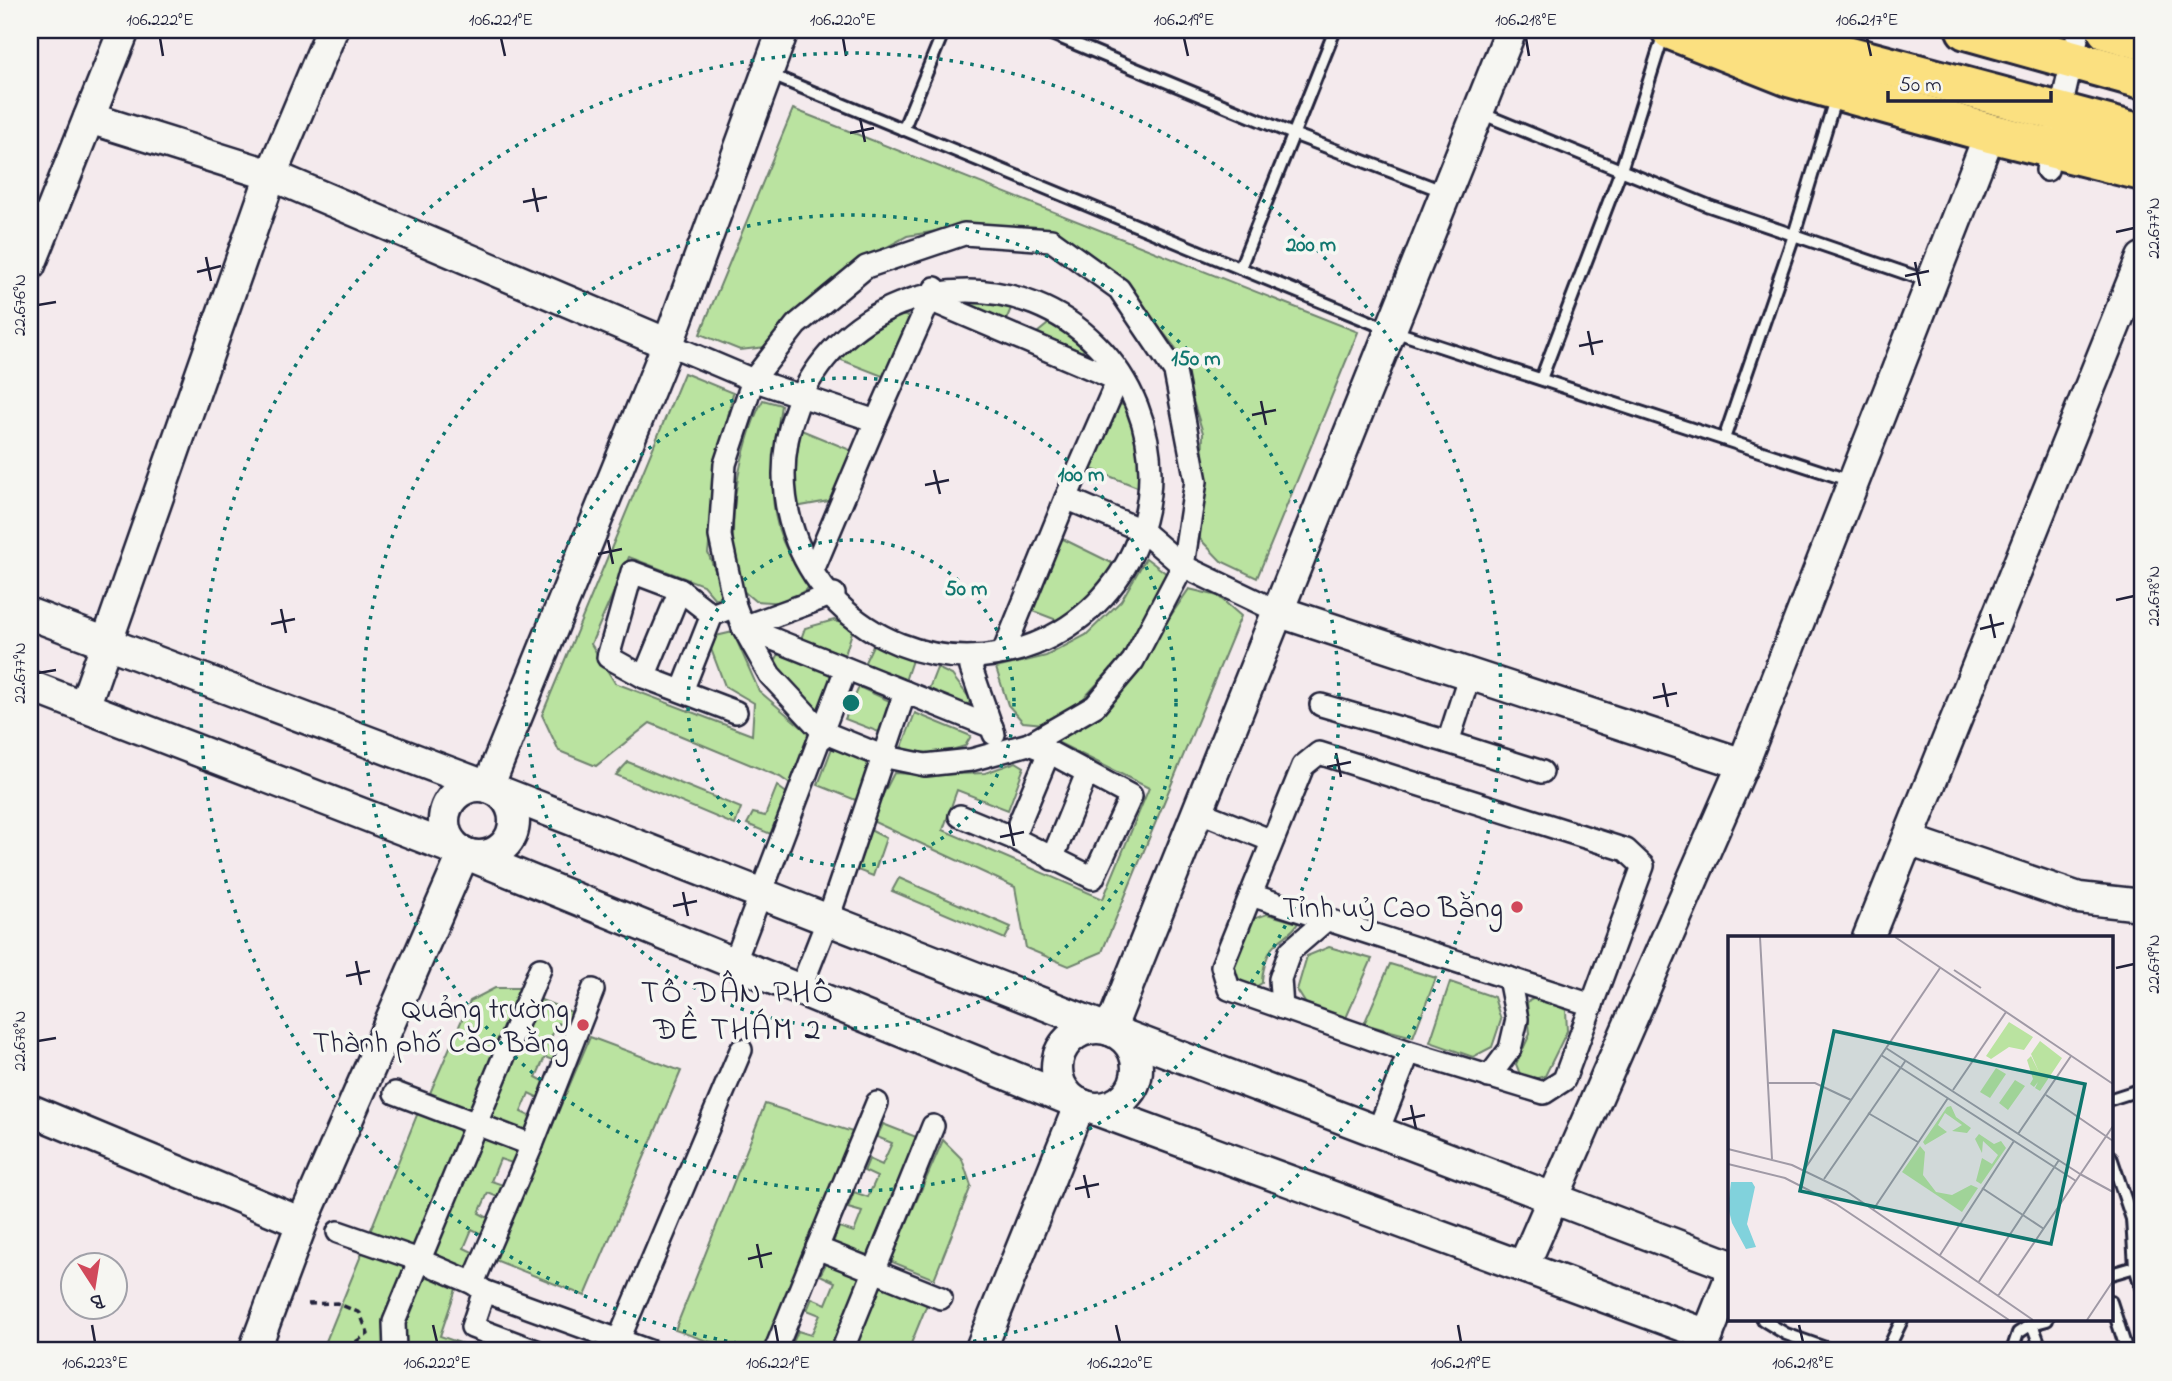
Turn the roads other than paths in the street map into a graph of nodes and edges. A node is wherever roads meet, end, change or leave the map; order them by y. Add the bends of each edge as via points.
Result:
1 (124, 30) edge
2 (332, 30) edge
3 (783, 30) edge
4 (943, 30) edge
5 (1042, 30) edge
6 (1335, 30) edge
7 (1511, 30) edge
8 (1665, 30) edge
9 (1671, 30) edge
10 (1763, 30) edge
11 (1966, 30) edge
12 (2107, 30) edge
13 (2142, 40) edge
14 (2076, 45) edge
15 (767, 74) junction
16 (2142, 79) edge
17 (1838, 91) junction
18 (1478, 112) junction
19 (89, 118) junction
20 (903, 130) junction
21 (1990, 133) junction
22 (1293, 134) junction
23 (2142, 134) edge
24 (2053, 144) junction
25 (1621, 170) junction
26 (2142, 171) edge
27 (271, 175) junction
28 (1446, 192) junction
29 (1794, 235) junction
30 (2142, 258) edge
31 (30, 265) edge
32 (1240, 268) junction
33 (1931, 282) junction
34 (933, 294) junction
35 (1033, 303) junction
36 (1390, 330) junction
37 (1020, 338) junction
38 (668, 344) junction
39 (1119, 379) junction
40 (1541, 379) junction
41 (753, 380) junction
42 (796, 395) junction
43 (876, 421) junction
44 (1724, 439) junction
45 (1853, 482) junction
46 (1066, 498) junction
47 (1141, 530) junction
48 (1183, 566) junction
49 (814, 568) junction
50 (680, 590) junction
51 (834, 594) junction
52 (734, 606) junction
53 (1277, 611) junction
54 (30, 614) edge
55 (712, 615) junction
56 (743, 627) junction
57 (107, 643) junction
58 (1003, 653) junction
59 (974, 663) junction
60 (846, 669) junction
61 (1470, 674) junction
62 (644, 677) junction
63 (30, 686) edge
64 (682, 691) junction
65 (905, 692) junction
66 (1321, 705) dead end
67 (84, 707) junction
68 (736, 712) dead end
69 (992, 727) junction
70 (823, 733) junction
71 (1448, 742) junction
72 (1028, 744) junction
73 (1049, 752) junction
74 (1000, 753) junction
75 (881, 756) junction
76 (1743, 764) junction
77 (1542, 772) dead end
78 (1087, 773) junction
79 (488, 787) junction
80 (1198, 811) junction
81 (960, 816) dead end
82 (1013, 838) junction
83 (1908, 840) junction
84 (1272, 841) junction
85 (464, 853) junction
86 (1052, 859) junction
87 (761, 894) junction
88 (1251, 895) junction
89 (2142, 905) edge
90 (828, 919) junction
91 (1326, 920) junction
92 (1869, 936) edge
93 (734, 964) junction
94 (540, 969) dead end
95 (1509, 978) junction
96 (593, 990) dead end
97 (800, 990) junction
98 (1592, 1005) junction
99 (1282, 1008) junction
100 (1110, 1030) junction
101 (741, 1050) dead end
102 (1409, 1052) junction
103 (1489, 1077) junction
104 (2142, 1089) edge
105 (396, 1093) dead end
106 (2112, 1099) edge
107 (877, 1103) dead end
108 (1080, 1104) junction
109 (30, 1111) edge
110 (478, 1124) junction
111 (933, 1126) dead end
112 (1378, 1131) junction
113 (532, 1145) junction
114 (2113, 1170) edge
115 (1553, 1198) junction
116 (302, 1223) junction
117 (338, 1232) dead end
118 (817, 1248) junction
119 (419, 1260) junction
120 (1728, 1265) edge
121 (2135, 1267) junction
122 (1523, 1268) junction
123 (874, 1271) junction
124 (2112, 1274) edge
125 (1728, 1283) edge
126 (479, 1287) junction
127 (2142, 1290) edge
128 (941, 1298) dead end
129 (2112, 1305) edge
130 (1766, 1322) edge
131 (1901, 1322) edge
132 (2040, 1322) edge
133 (2032, 1324) junction
134 (483, 1342) edge
135 (1704, 1343) edge
136 (616, 1345) edge
137 (254, 1351) edge
138 (396, 1351) edge
139 (536, 1351) edge
140 (649, 1351) edge
141 (775, 1351) edge
142 (842, 1351) edge
143 (980, 1351) edge
144 (1835, 1351) edge
145 (1887, 1351) edge
146 (2012, 1351) edge
147 (2042, 1351) edge
148 (2127, 1351) edge

1 - 19 street
2 - 27 street
3 - 15 street
4 - 20 lane
5 - 22 lane
6 - 22 lane
7 - 18 street
8 - 25 lane
9 - 17 highway via 1792,78
10 - 24 highway via 1841,53
11 - 14 highway
12 - 13 highway
14 - 16 highway
14 - 24 street
15 - 20 lane
15 - 38 street
17 - 21 highway
17 - 29 lane
18 - 25 lane
18 - 28 street
19 - 27 street
19 - 31 street
20 - 32 lane
21 - 24 highway
21 - 33 street
22 - 28 lane
22 - 32 lane
23 - 24 highway
24 - 26 highway
25 - 29 lane
25 - 40 lane
27 - 38 street
27 - 57 street
28 - 36 street
29 - 33 lane
29 - 44 lane
30 - 83 street
32 - 36 lane
33 - 45 street
34 - 35 street via 989,294
34 - 37 street
34 - 42 street via 904,299 865,318 825,355
34 - 43 street
35 - 37 street
35 - 39 street via 1086,335
36 - 40 lane
36 - 53 street
37 - 39 street
38 - 41 street
38 - 79 street
39 - 46 street
39 - 47 street via 1142,422 1151,464 1149,507
40 - 44 lane
41 - 42 street
41 - 48 street via 796,325 866,267 964,234 1051,240 1119,289 1175,372 1196,481
41 - 52 street via 725,464 720,536
42 - 43 street
42 - 49 street via 781,439 781,478 806,557
43 - 49 street
44 - 45 lane
45 - 76 street
46 - 47 street
46 - 58 street
47 - 48 street
47 - 58 street via 1132,559 1104,604 1062,637
48 - 53 street
48 - 72 street via 1133,661 1095,706
49 - 51 street
50 - 55 street
50 - 62 street
50 - 62 street via 632,572 608,657
51 - 56 street
51 - 59 street via 872,628 901,643
52 - 55 street
52 - 56 street
53 - 61 street
53 - 80 street
54 - 57 street
55 - 64 street
56 - 60 street
56 - 70 street via 770,675
57 - 67 street
57 - 79 street
58 - 59 street
59 - 69 street
60 - 65 street
60 - 70 street
61 - 71 street
61 - 76 street
62 - 64 street
63 - 67 street
64 - 68 street
65 - 69 street
65 - 75 street
66 - 71 street
67 - 85 street
69 - 74 street
70 - 75 street
70 - 87 street
71 - 77 street
72 - 73 street
72 - 74 street
73 - 78 street
73 - 82 street
74 - 75 street via 925,765
75 - 90 street
76 - 115 street
78 - 86 street
78 - 86 street via 1131,796 1093,878
79 - 85 street via 465,788 455,794 444,814 447,837
79 - 85 street via 507,799 514,821 512,832 487,855
79 - 87 street
80 - 84 street
80 - 100 street
81 - 82 street
82 - 86 street
83 - 89 street via 2079,898
83 - 92 street
84 - 88 street
84 - 98 street via 1303,766 1319,753 1626,850 1643,866
85 - 93 street
85 - 116 street
87 - 90 street
87 - 93 street
88 - 91 street
88 - 99 street via 1222,966 1229,989
90 - 97 street
90 - 100 street
91 - 95 street
91 - 99 street via 1290,951 1280,979
93 - 97 street
94 - 110 street
95 - 98 street
95 - 103 street via 1517,1019 1510,1049
96 - 113 street
97 - 108 street
98 - 103 street via 1564,1080 1544,1093
99 - 102 street
100 - 108 street via 1083,1030 1062,1047 1056,1073 1060,1086
100 - 108 street via 1130,1045 1136,1057 1134,1083 1128,1094 1105,1107
100 - 112 street
101 - 136 street
102 - 103 street
102 - 112 street
104 - 106 lane
105 - 110 street
107 - 118 street
108 - 122 street
108 - 143 street
109 - 116 street
110 - 113 street
110 - 119 street
111 - 123 street
112 - 115 street
113 - 126 street
114 - 121 lane via 2132,1219
115 - 120 street
115 - 122 street
116 - 137 street
117 - 119 street
118 - 123 street
118 - 141 street
119 - 126 street
119 - 138 street via 393,1327
121 - 124 lane
121 - 127 lane
122 - 135 street
123 - 128 street
123 - 142 street
125 - 135 street
126 - 134 street via 472,1327
126 - 136 street
129 - 148 lane
130 - 144 lane
131 - 145 lane
132 - 133 lane
133 - 146 lane via 2018,1333
133 - 147 lane
134 - 139 street
136 - 140 street

